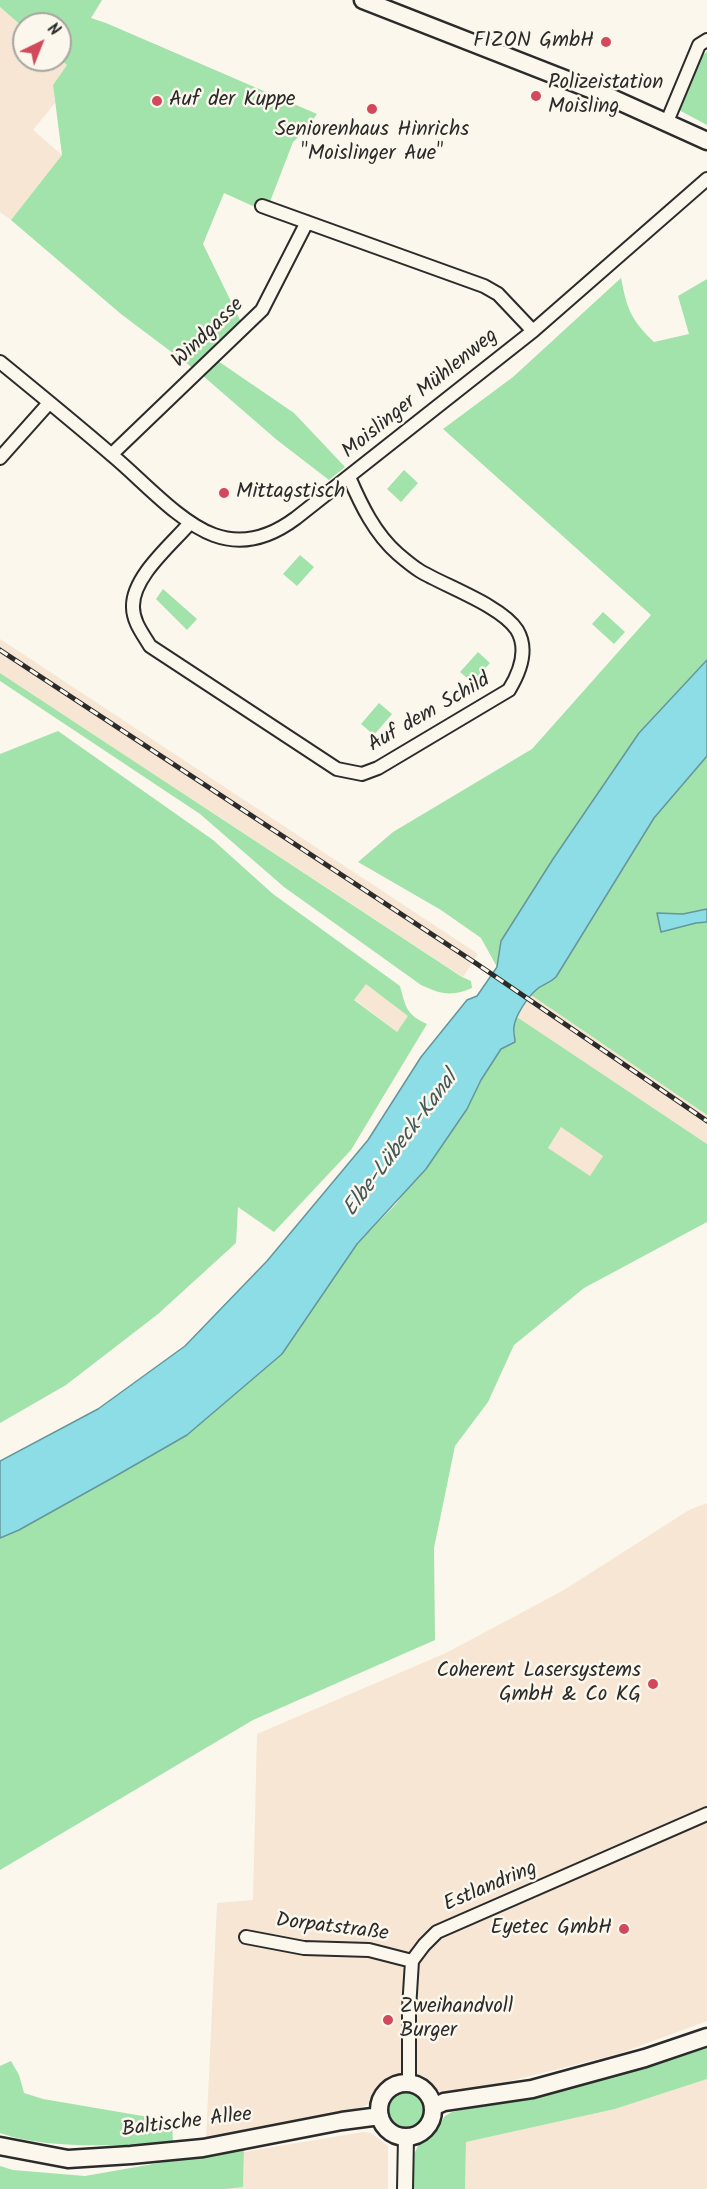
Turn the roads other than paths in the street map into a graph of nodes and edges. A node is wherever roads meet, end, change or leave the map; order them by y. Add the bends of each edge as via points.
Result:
1 (363, 0) edge
2 (707, 40) edge
3 (666, 124) junction
4 (707, 141) edge
5 (707, 179) edge
6 (262, 206) dead end
7 (307, 222) junction
8 (533, 331) junction
9 (0, 362) edge
10 (49, 403) junction
11 (112, 454) junction
12 (0, 458) edge
13 (349, 477) junction
14 (190, 523) junction
15 (707, 1814) edge
16 (246, 1937) dead end
17 (412, 1961) junction
18 (707, 2037) edge
19 (409, 2084) junction
20 (433, 2107) junction
21 (380, 2116) junction
22 (406, 2137) junction
23 (0, 2146) edge
24 (405, 2189) edge

1 - 3 main road via 603,94
2 - 3 street via 699,45
3 - 4 main road
5 - 8 street, Moislinger Mühlenweg
6 - 7 street
7 - 8 street via 484,286 498,294
7 - 11 street, Windgasse via 262,310
8 - 13 street, Moislinger Mühlenweg
9 - 10 street, Moislinger Mühlenweg
10 - 11 street, Moislinger Mühlenweg
10 - 12 street
11 - 14 street, Moislinger Mühlenweg
13 - 14 street, Moislinger Mühlenweg via 293,521 258,538 215,536
13 - 14 street, Auf dem Schild via 373,525 396,552 418,570 498,612 517,629 523,652 520,673 509,690 362,774 337,769 150,646 137,625 133,607 139,581
15 - 17 street, Estlandring via 437,1932
16 - 17 street, Dorpatstraße via 304,1948 369,1950
17 - 19 street
18 - 20 main road via 532,2089
19 - 20 main road via 426,2092
19 - 21 main road via 388,2090 380,2105
20 - 22 main road via 425,2129
21 - 22 main road via 388,2130
21 - 23 main road, Baltische Allee via 203,2148 68,2160
22 - 24 street

